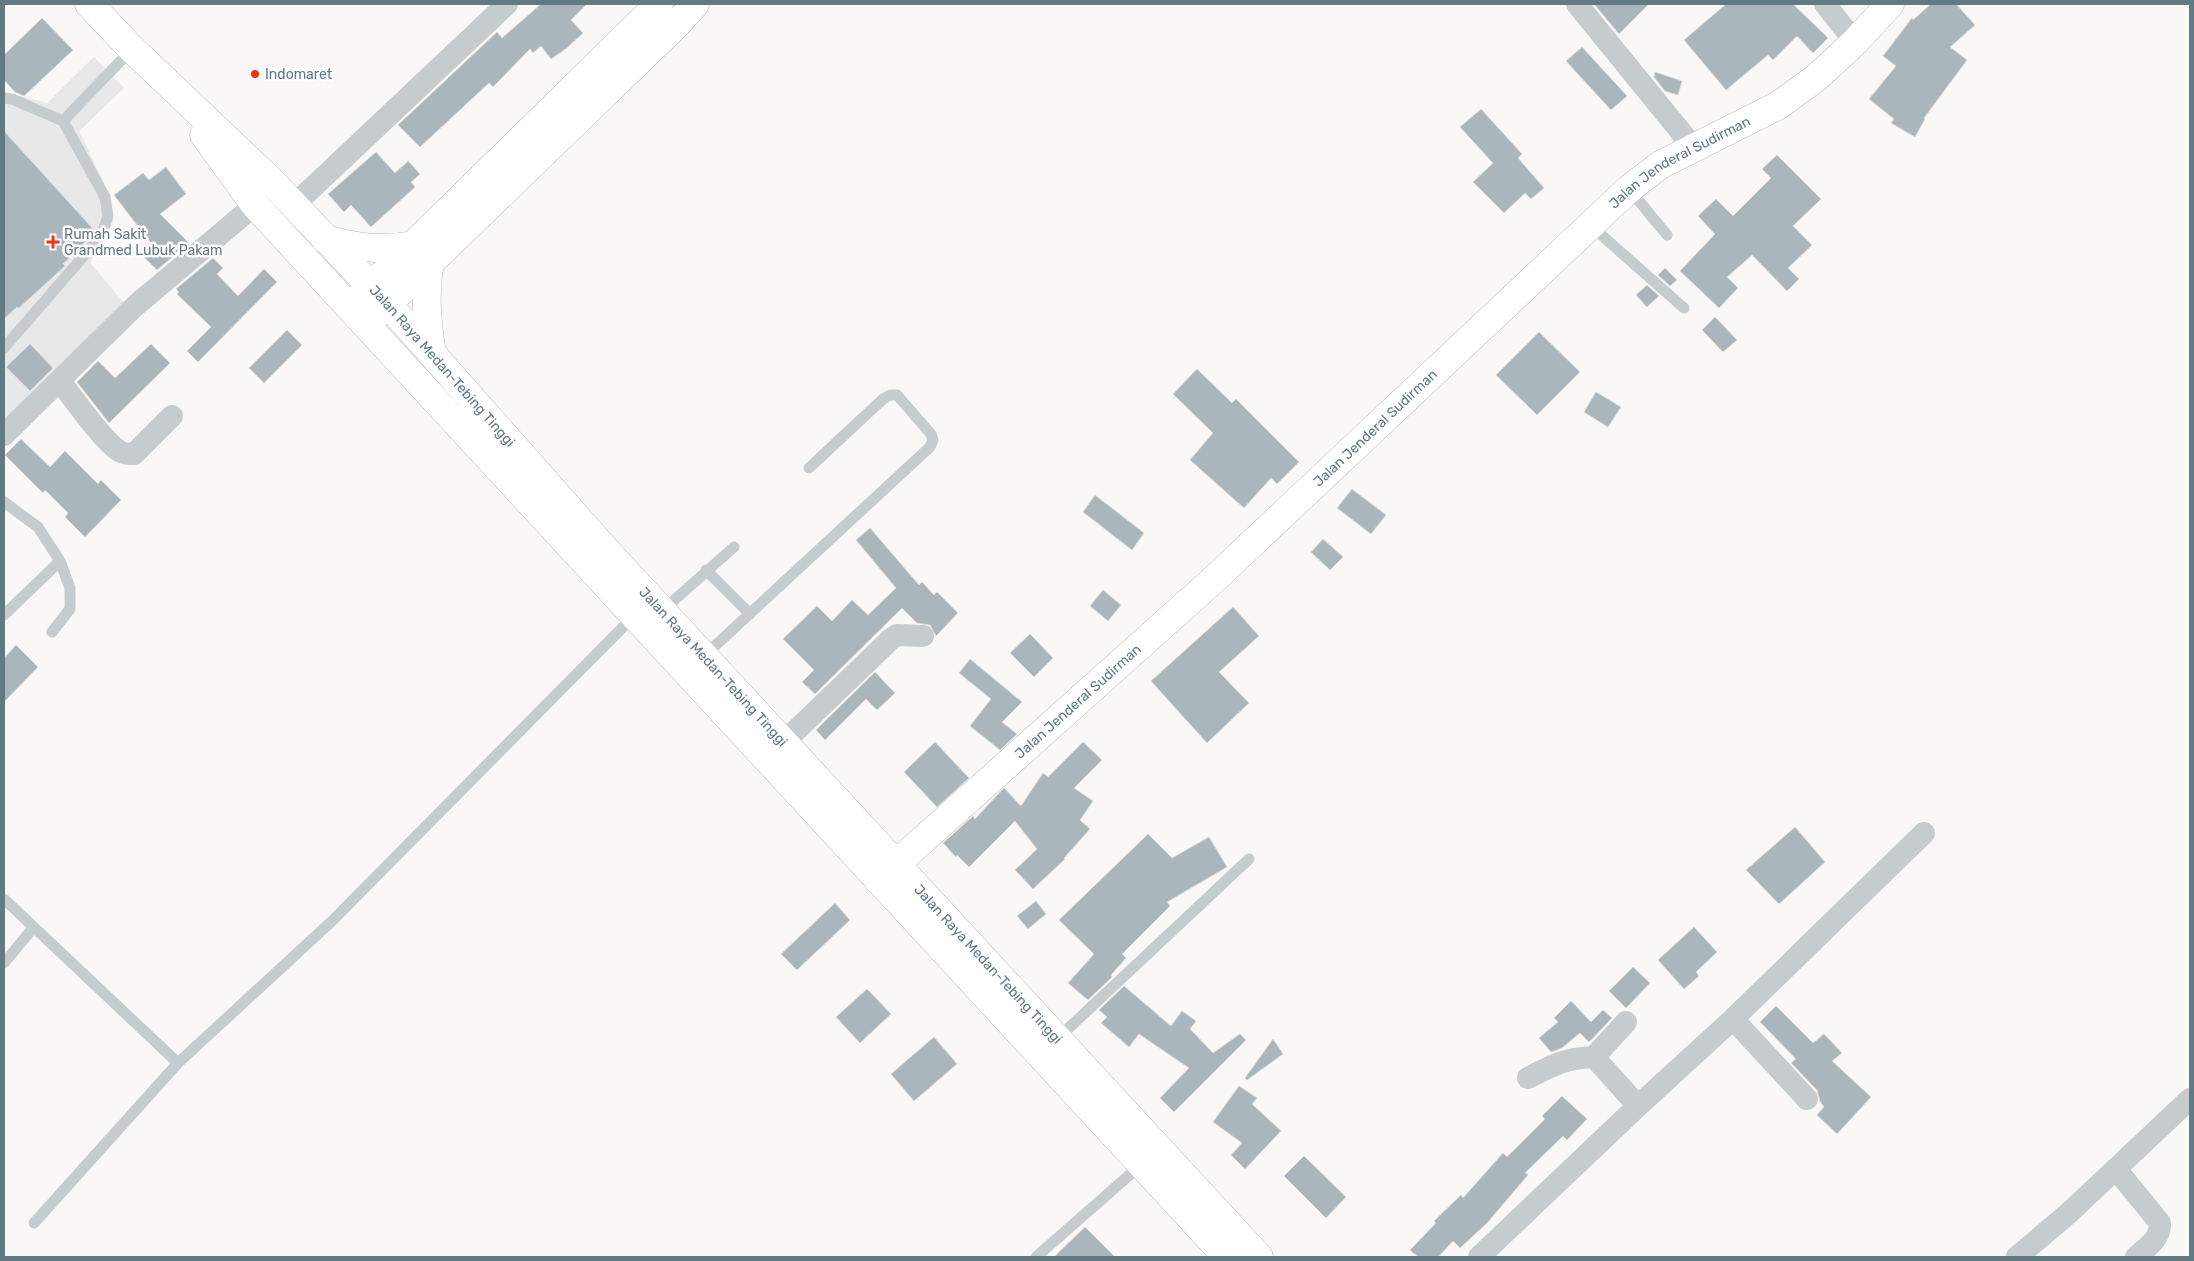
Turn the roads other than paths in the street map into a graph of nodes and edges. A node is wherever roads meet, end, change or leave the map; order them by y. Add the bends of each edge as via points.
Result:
1 (89, 4) edge
2 (507, 4) edge
3 (658, 4) edge
4 (695, 4) edge
5 (1577, 4) edge
6 (1825, 4) edge
7 (1890, 4) edge
8 (1855, 42) junction
9 (132, 49) junction
10 (165, 81) junction
11 (4, 98) edge
12 (63, 121) junction
13 (1694, 148) junction
14 (1629, 189) junction
15 (294, 205) junction
16 (255, 206) junction
17 (1590, 225) junction
18 (1667, 235) dead end
19 (325, 239) junction
20 (422, 253) junction
21 (379, 296) junction
22 (1684, 308) dead end
23 (358, 315) junction
24 (4, 348) edge
25 (432, 354) junction
26 (60, 381) junction
27 (172, 416) dead end
28 (4, 435) edge
29 (809, 468) dead end
30 (4, 502) edge
31 (734, 547) dead end
32 (60, 561) junction
33 (706, 570) junction
34 (662, 611) junction
35 (750, 614) junction
36 (4, 615) edge
37 (634, 616) junction
38 (52, 632) dead end
39 (923, 636) dead end
40 (704, 656) junction
41 (784, 742) junction
42 (1924, 833) dead end
43 (1249, 859) dead end
44 (887, 872) junction
45 (4, 899) edge
46 (34, 927) junction
47 (4, 963) edge
48 (1733, 1019) junction
49 (1626, 1022) dead end
50 (1057, 1039) junction
51 (1594, 1057) junction
52 (178, 1062) junction
53 (1528, 1078) dead end
54 (1807, 1099) dead end
55 (2190, 1099) edge
56 (1638, 1106) junction
57 (1142, 1165) junction
58 (2116, 1169) junction
59 (1188, 1198) junction
60 (34, 1223) dead end
61 (1036, 1257) edge
62 (1227, 1257) edge
63 (1259, 1257) edge
64 (1479, 1257) edge
65 (2017, 1257) edge
66 (2136, 1257) edge

1 - 9 main road, Jalan Raya Medan-Tebing Tinggi
2 - 15 street
3 - 20 main road
4 - 20 main road via 677,24
5 - 13 street
6 - 8 street
7 - 8 main road, Jalan Jenderal Sudirman
8 - 13 main road, Jalan Jenderal Sudirman via 1816,78 1779,105
9 - 10 main road, Jalan Raya Medan-Tebing Tinggi
9 - 12 lane
10 - 15 main road, Jalan Raya Medan-Tebing Tinggi
10 - 16 main road, Jalan Raya Medan-Tebing Tinggi
11 - 12 lane
12 - 24 lane via 105,197 108,216 95,243
13 - 14 main road, Jalan Jenderal Sudirman via 1660,165
14 - 17 main road, Jalan Jenderal Sudirman
14 - 18 lane
15 - 19 main road, Jalan Raya Medan-Tebing Tinggi
16 - 23 main road, Jalan Raya Medan-Tebing Tinggi
16 - 26 street via 135,306
17 - 22 lane
17 - 44 main road, Jalan Jenderal Sudirman via 1210,583
19 - 20 main road via 355,248 393,248
19 - 21 main road, Jalan Raya Medan-Tebing Tinggi
20 - 21 main road
20 - 25 main road
21 - 23 main road
21 - 25 main road, Jalan Raya Medan-Tebing Tinggi
23 - 37 main road, Jalan Raya Medan-Tebing Tinggi
25 - 34 main road, Jalan Raya Medan-Tebing Tinggi
26 - 27 street via 108,441 126,454 134,454
26 - 28 street
29 - 35 lane via 890,395 897,395 933,440 930,447
30 - 32 lane via 38,527
31 - 33 lane
32 - 36 lane
32 - 38 lane via 70,588 70,609
33 - 34 lane
33 - 35 lane
34 - 40 main road, Jalan Raya Medan-Tebing Tinggi
35 - 40 lane
37 - 44 main road, Jalan Raya Medan-Tebing Tinggi
37 - 52 lane via 332,921
39 - 41 street via 897,635 891,639
40 - 41 main road, Jalan Raya Medan-Tebing Tinggi
41 - 44 main road, Jalan Raya Medan-Tebing Tinggi
42 - 48 street
43 - 50 lane
44 - 50 main road, Jalan Raya Medan-Tebing Tinggi
44 - 57 main road, Jalan Raya Medan-Tebing Tinggi
45 - 46 lane
46 - 47 lane
46 - 52 lane
48 - 54 street
48 - 56 street
49 - 51 street
50 - 59 main road, Jalan Raya Medan-Tebing Tinggi
51 - 53 street via 1560,1062
51 - 56 street
52 - 60 lane
55 - 58 street
56 - 64 street
57 - 59 main road, Jalan Raya Medan-Tebing Tinggi
57 - 61 lane
58 - 65 street
58 - 66 street via 2160,1223 2156,1239
59 - 62 main road, Jalan Raya Medan-Tebing Tinggi
59 - 63 main road, Jalan Raya Medan-Tebing Tinggi

